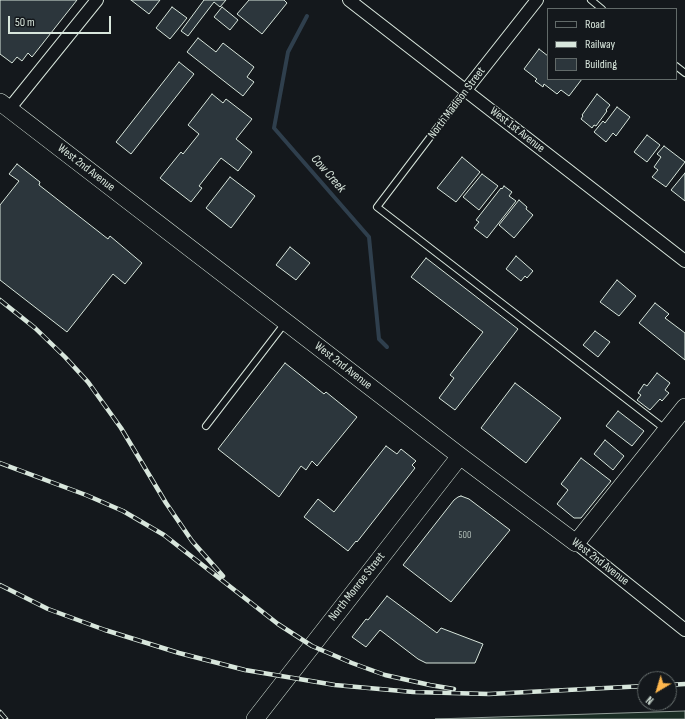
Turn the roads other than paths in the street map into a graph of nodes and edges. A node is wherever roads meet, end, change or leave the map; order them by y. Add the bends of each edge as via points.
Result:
1 (97, 0) edge
2 (349, 0) edge
3 (537, 0) edge
4 (590, 0) edge
5 (601, 8) edge
6 (677, 67) edge
7 (685, 73) edge
8 (466, 90) junction
9 (5, 105) edge
10 (685, 261) edge
11 (286, 322) junction
12 (685, 407) edge
13 (206, 426) dead end
14 (667, 430) junction
15 (460, 456) junction
16 (576, 543) junction
17 (685, 630) edge
18 (255, 719) edge

1 - 9 street
2 - 8 street, West 1st Avenue
3 - 8 street, North Madison Street
4 - 5 lane
6 - 7 lane
8 - 10 street, West 1st Avenue
8 - 14 lane, North Madison Street via 377,207
9 - 11 street, West 2nd Avenue
11 - 13 lane
11 - 15 street, West 2nd Avenue
12 - 14 street
14 - 16 street
15 - 16 street, West 2nd Avenue
15 - 18 street, North Monroe Street
16 - 17 street, West 2nd Avenue

